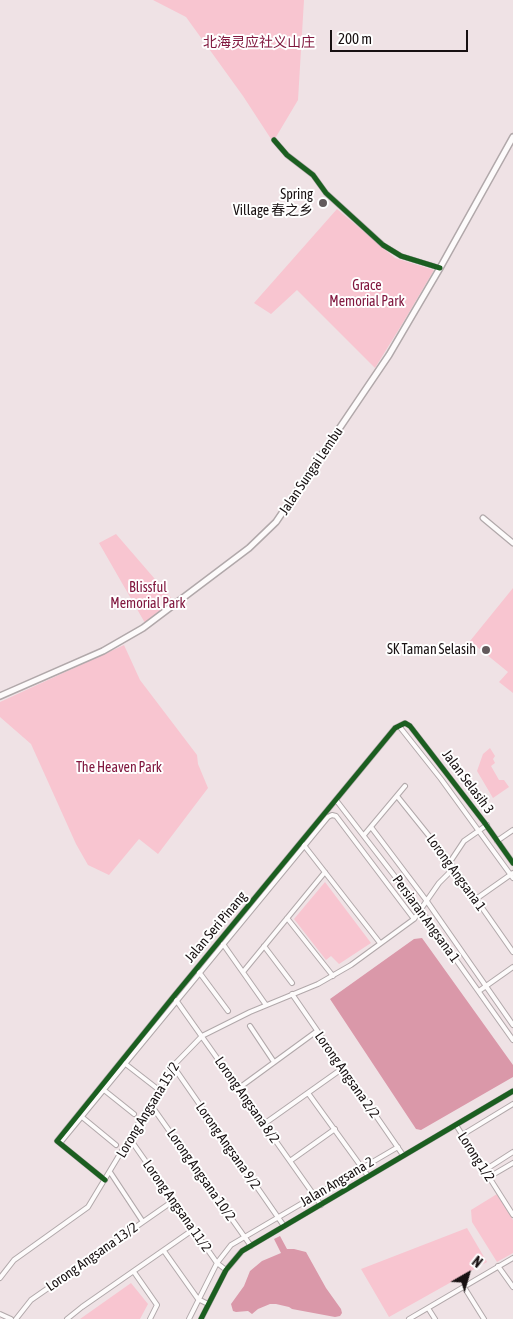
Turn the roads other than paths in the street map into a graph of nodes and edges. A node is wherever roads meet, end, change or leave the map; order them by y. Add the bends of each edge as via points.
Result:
1 (513, 137) edge
2 (274, 140) dead end
3 (440, 268) junction
4 (483, 518) dead end
5 (513, 543) edge
6 (0, 696) edge
7 (398, 726) junction
8 (405, 786) dead end
9 (397, 796) junction
10 (336, 800) junction
11 (487, 825) junction
12 (371, 827) junction
13 (513, 830) edge
14 (479, 831) junction
15 (364, 835) junction
16 (498, 841) junction
17 (303, 843) junction
18 (450, 862) junction
19 (513, 863) edge
20 (455, 869) junction
21 (325, 872) junction
22 (512, 875) edge
23 (476, 899) junction
24 (426, 900) junction
25 (420, 909) junction
26 (287, 918) junction
27 (414, 919) junction
28 (221, 942) junction
29 (380, 943) junction
30 (264, 946) junction
31 (513, 952) edge
32 (513, 967) edge
33 (199, 972) junction
34 (243, 972) junction
35 (333, 976) junction
36 (292, 983) dead end
37 (486, 986) junction
38 (479, 991) junction
39 (292, 994) junction
40 (175, 998) junction
41 (266, 1005) junction
42 (228, 1011) dead end
43 (513, 1025) edge
44 (250, 1026) dead end
45 (317, 1032) junction
46 (202, 1036) junction
47 (513, 1040) edge
48 (123, 1062) junction
49 (274, 1062) junction
50 (173, 1066) junction
51 (343, 1068) junction
52 (238, 1088) junction
53 (104, 1090) junction
54 (159, 1090) junction
55 (513, 1092) edge
56 (308, 1093) junction
57 (513, 1104) edge
58 (151, 1105) junction
59 (134, 1114) dead end
60 (82, 1117) junction
61 (264, 1124) junction
62 (456, 1125) junction
63 (335, 1129) junction
64 (462, 1135) junction
65 (130, 1139) junction
66 (60, 1143) junction
67 (116, 1145) dead end
68 (398, 1147) junction
69 (513, 1152) edge
70 (403, 1155) junction
71 (290, 1162) junction
72 (513, 1163) edge
73 (363, 1168) junction
74 (485, 1170) junction
75 (110, 1172) junction
76 (368, 1176) junction
77 (489, 1177) junction
78 (105, 1180) junction
79 (315, 1197) junction
80 (174, 1201) junction
81 (321, 1205) junction
82 (512, 1212) edge
83 (277, 1217) junction
84 (143, 1222) junction
85 (284, 1226) junction
86 (194, 1230) junction
87 (244, 1237) junction
88 (251, 1246) junction
89 (164, 1251) junction
90 (513, 1258) edge
91 (217, 1263) junction
92 (498, 1266) junction
93 (226, 1270) junction
94 (134, 1272) junction
95 (0, 1278) edge
96 (464, 1286) junction
97 (513, 1287) edge
98 (198, 1299) junction
99 (208, 1304) junction
100 (428, 1308) junction
101 (0, 1314) edge
102 (11, 1319) edge
103 (16, 1319) edge
104 (67, 1319) edge
105 (150, 1319) edge
106 (189, 1319) edge
107 (201, 1319) edge
108 (409, 1319) edge
109 (434, 1319) edge
110 (484, 1319) edge

1 - 3 main road, Jalan Sungai Lembu
2 - 3 street via 383,245 401,256
3 - 6 main road, Jalan Sungai Lembu via 389,356 296,495 258,541 143,628 104,650
4 - 5 street
7 - 10 street, Jalan Seri Pinang
7 - 11 street, Jalan Selasih 3 via 405,723 410,726
7 - 14 street, Jalan Selasih 3
8 - 9 street
9 - 12 street
9 - 18 street, Lorong Angsana 1
10 - 15 street, Persiaran Angsana 1
10 - 17 street, Jalan Seri Pinang
11 - 14 street
11 - 16 street, Jalan Selasih 3
12 - 15 street
12 - 24 street
13 - 16 street
14 - 18 street via 464,841
14 - 22 street, Jalan Selasih 3
15 - 25 street, Persiaran Angsana 1
16 - 19 street, Jalan Selasih 3
17 - 21 street
17 - 27 street, Jalan Seri Pinang via 328,817 336,816
17 - 28 street, Jalan Seri Pinang
18 - 20 street, Lorong Angsana 1
20 - 23 street, Lorong Angsana 1
20 - 24 street, Lorong Angsana 15/2
21 - 26 street
21 - 29 street
22 - 23 street
23 - 31 street, Lorong Angsana 1
24 - 25 street, Lorong Angsana 15/2
24 - 37 street
25 - 27 street, Lorong Angsana 15/2
25 - 38 street, Persiaran Angsana 1
26 - 30 street
26 - 35 street
27 - 29 street, Lorong Angsana 15/2
28 - 33 street, Jalan Seri Pinang
28 - 34 street
28 - 40 street, Jalan Seri Pinang
29 - 35 street, Lorong Angsana 15/2
30 - 34 street
30 - 36 street
32 - 37 street
33 - 40 street, Jalan Seri Pinang
33 - 42 street
34 - 41 street
35 - 39 street, Lorong Angsana 15/2
37 - 38 street
37 - 43 street
38 - 47 street, Persiaran Angsana 1
39 - 41 street, Lorong Angsana 15/2
39 - 45 street, Lorong Angsana 2/2
40 - 46 street, Lorong Angsana 8/2
40 - 48 street, Jalan Seri Pinang
41 - 46 street, Lorong Angsana 15/2
44 - 49 street
45 - 49 street
45 - 51 street, Lorong Angsana 2/2
46 - 50 street, Lorong Angsana 15/2
46 - 52 street, Lorong Angsana 8/2
48 - 53 street, Jalan Seri Pinang
48 - 54 street
48 - 66 street, Jalan Seri Pinang via 57,1141
49 - 52 street
50 - 54 street, Lorong Angsana 15/2
50 - 83 street, Lorong Angsana 9/2
51 - 56 street
51 - 68 street, Lorong Angsana 2/2
52 - 61 street, Lorong Angsana 8/2
53 - 59 street
53 - 60 street, Jalan Seri Pinang
54 - 58 street, Lorong Angsana 15/2
55 - 62 street, Jalan Angsana 2
56 - 61 street
56 - 63 street
57 - 64 street
58 - 65 street, Lorong Angsana 15/2
58 - 87 street, Lorong Angsana 10/2
60 - 66 street, Jalan Seri Pinang
60 - 67 street
61 - 71 street, Lorong Angsana 8/2
62 - 64 street, Lorong 1/2
62 - 70 street, Jalan Angsana 2
63 - 71 street
63 - 73 street
64 - 74 street, Lorong 1/2
65 - 75 street, Lorong Angsana 15/2
65 - 80 street, Lorong Angsana 11/2
66 - 78 street
68 - 70 street, Lorong Angsana 2/2
68 - 73 street
69 - 74 street
70 - 76 street, Jalan Angsana 2
71 - 79 street, Lorong Angsana 8/2
72 - 77 street
73 - 76 street
73 - 79 street
74 - 77 street, Lorong 1/2
75 - 78 street, Lorong Angsana 15/2
75 - 84 street
76 - 81 street, Jalan Angsana 2
77 - 82 street, Lorong 1/2
78 - 95 street, Lorong Angsana 15/2 via 88,1207 14,1260
79 - 81 street, Lorong Angsana 8/2
79 - 83 street
80 - 84 street, Lorong Angsana 13/2
80 - 86 street, Lorong Angsana 11/2
81 - 85 street, Jalan Angsana 2
83 - 85 street, Lorong Angsana 9/2
83 - 87 street
84 - 103 street, Lorong Angsana 13/2 via 31,1300
85 - 88 street, Jalan Angsana 2
86 - 89 street
86 - 91 street, Lorong Angsana 11/2
87 - 88 street, Lorong Angsana 10/2
87 - 91 street via 231,1245
88 - 93 street, Jalan Angsana 2
89 - 94 street
89 - 98 street
90 - 92 street
91 - 93 street, Lorong Angsana 11/2
91 - 98 street
92 - 96 street
92 - 97 street
93 - 99 street, Jalan Angsana 2
94 - 104 street
94 - 105 street via 158,1305
96 - 100 street
96 - 110 street
98 - 99 street
98 - 106 street
99 - 107 street, Jalan Angsana 2
100 - 108 street
100 - 109 street
101 - 102 street

